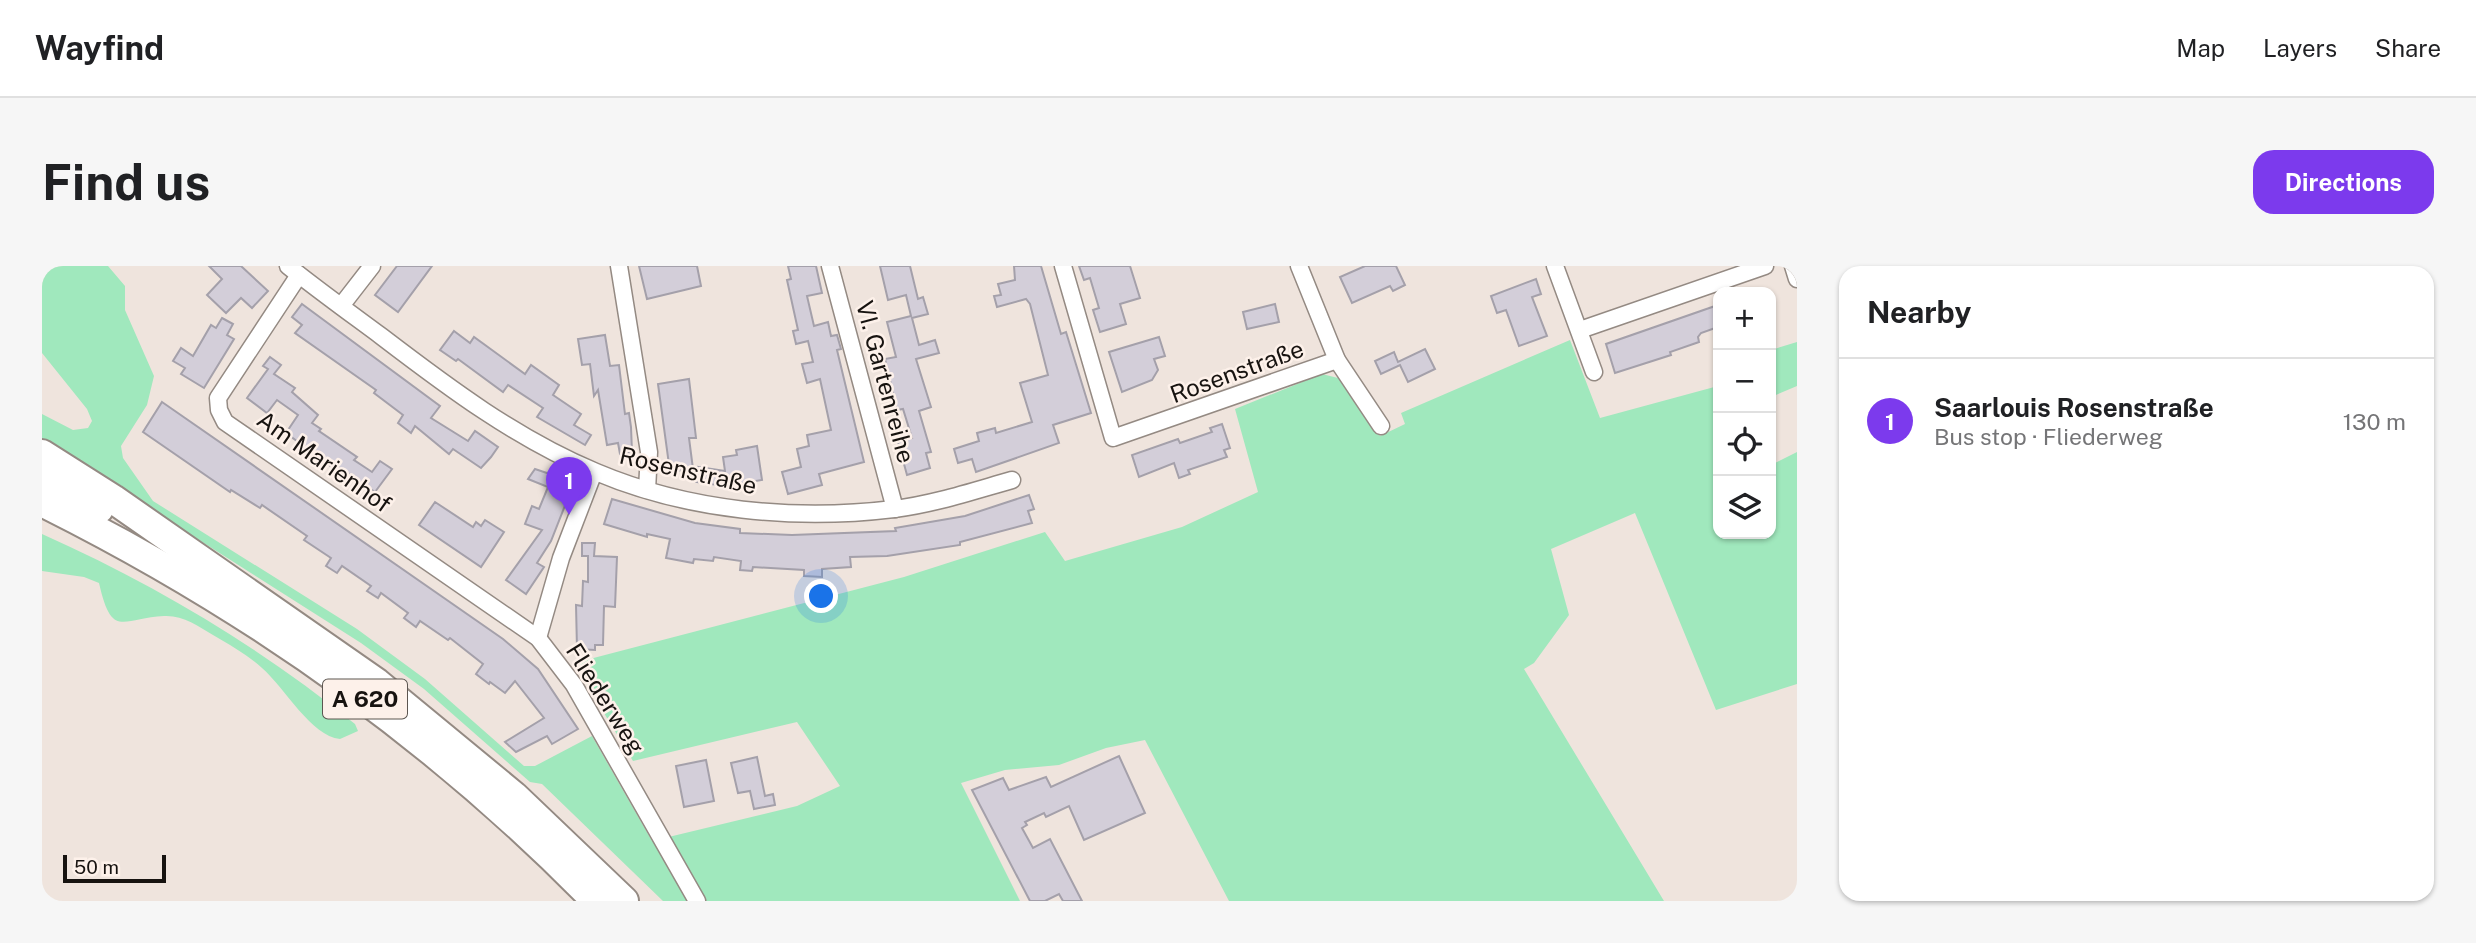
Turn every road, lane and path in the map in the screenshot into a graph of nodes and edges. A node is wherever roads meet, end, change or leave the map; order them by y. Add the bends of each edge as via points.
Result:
1 (372, 266) edge
2 (620, 266) edge
3 (831, 266) edge
4 (1063, 266) edge
5 (1298, 266) edge
6 (1555, 266) edge
7 (1765, 266) edge
8 (1793, 266) edge
9 (293, 271) edge
10 (1797, 279) edge
11 (341, 306) junction
12 (1580, 330) junction
13 (1337, 360) junction
14 (1594, 372) dead end
15 (1381, 426) dead end
16 (42, 454) edge
17 (594, 472) junction
18 (42, 480) edge
19 (1012, 480) dead end
20 (647, 490) junction
21 (42, 502) edge
22 (895, 509) junction
23 (42, 516) edge
24 (179, 575) junction
25 (259, 601) junction
26 (538, 638) junction
27 (596, 901) edge
28 (624, 901) edge
29 (696, 901) edge

1 - 11 street
2 - 20 street via 649,452
3 - 22 street, VI. Gartenreihe
4 - 13 street, Rosenstraße via 1112,438
5 - 13 street
6 - 12 street
7 - 12 street
8 - 10 street
9 - 11 street, Rosenstraße
9 - 26 street, Am Marienhof via 218,398 225,422
11 - 17 street, Rosenstraße via 500,423
12 - 14 street
13 - 15 street
16 - 25 highway
17 - 20 street, Rosenstraße
17 - 26 street, Fliederweg via 554,578
18 - 25 highway, A 620 via 154,538
19 - 22 street, Rosenstraße
20 - 22 street, Rosenstraße via 750,510 811,514
21 - 24 highway, A 620
23 - 24 highway
24 - 27 highway, A 620 via 377,708 497,807
25 - 28 highway, A 620 via 377,682 442,734
26 - 29 street, Fliederweg via 574,685

